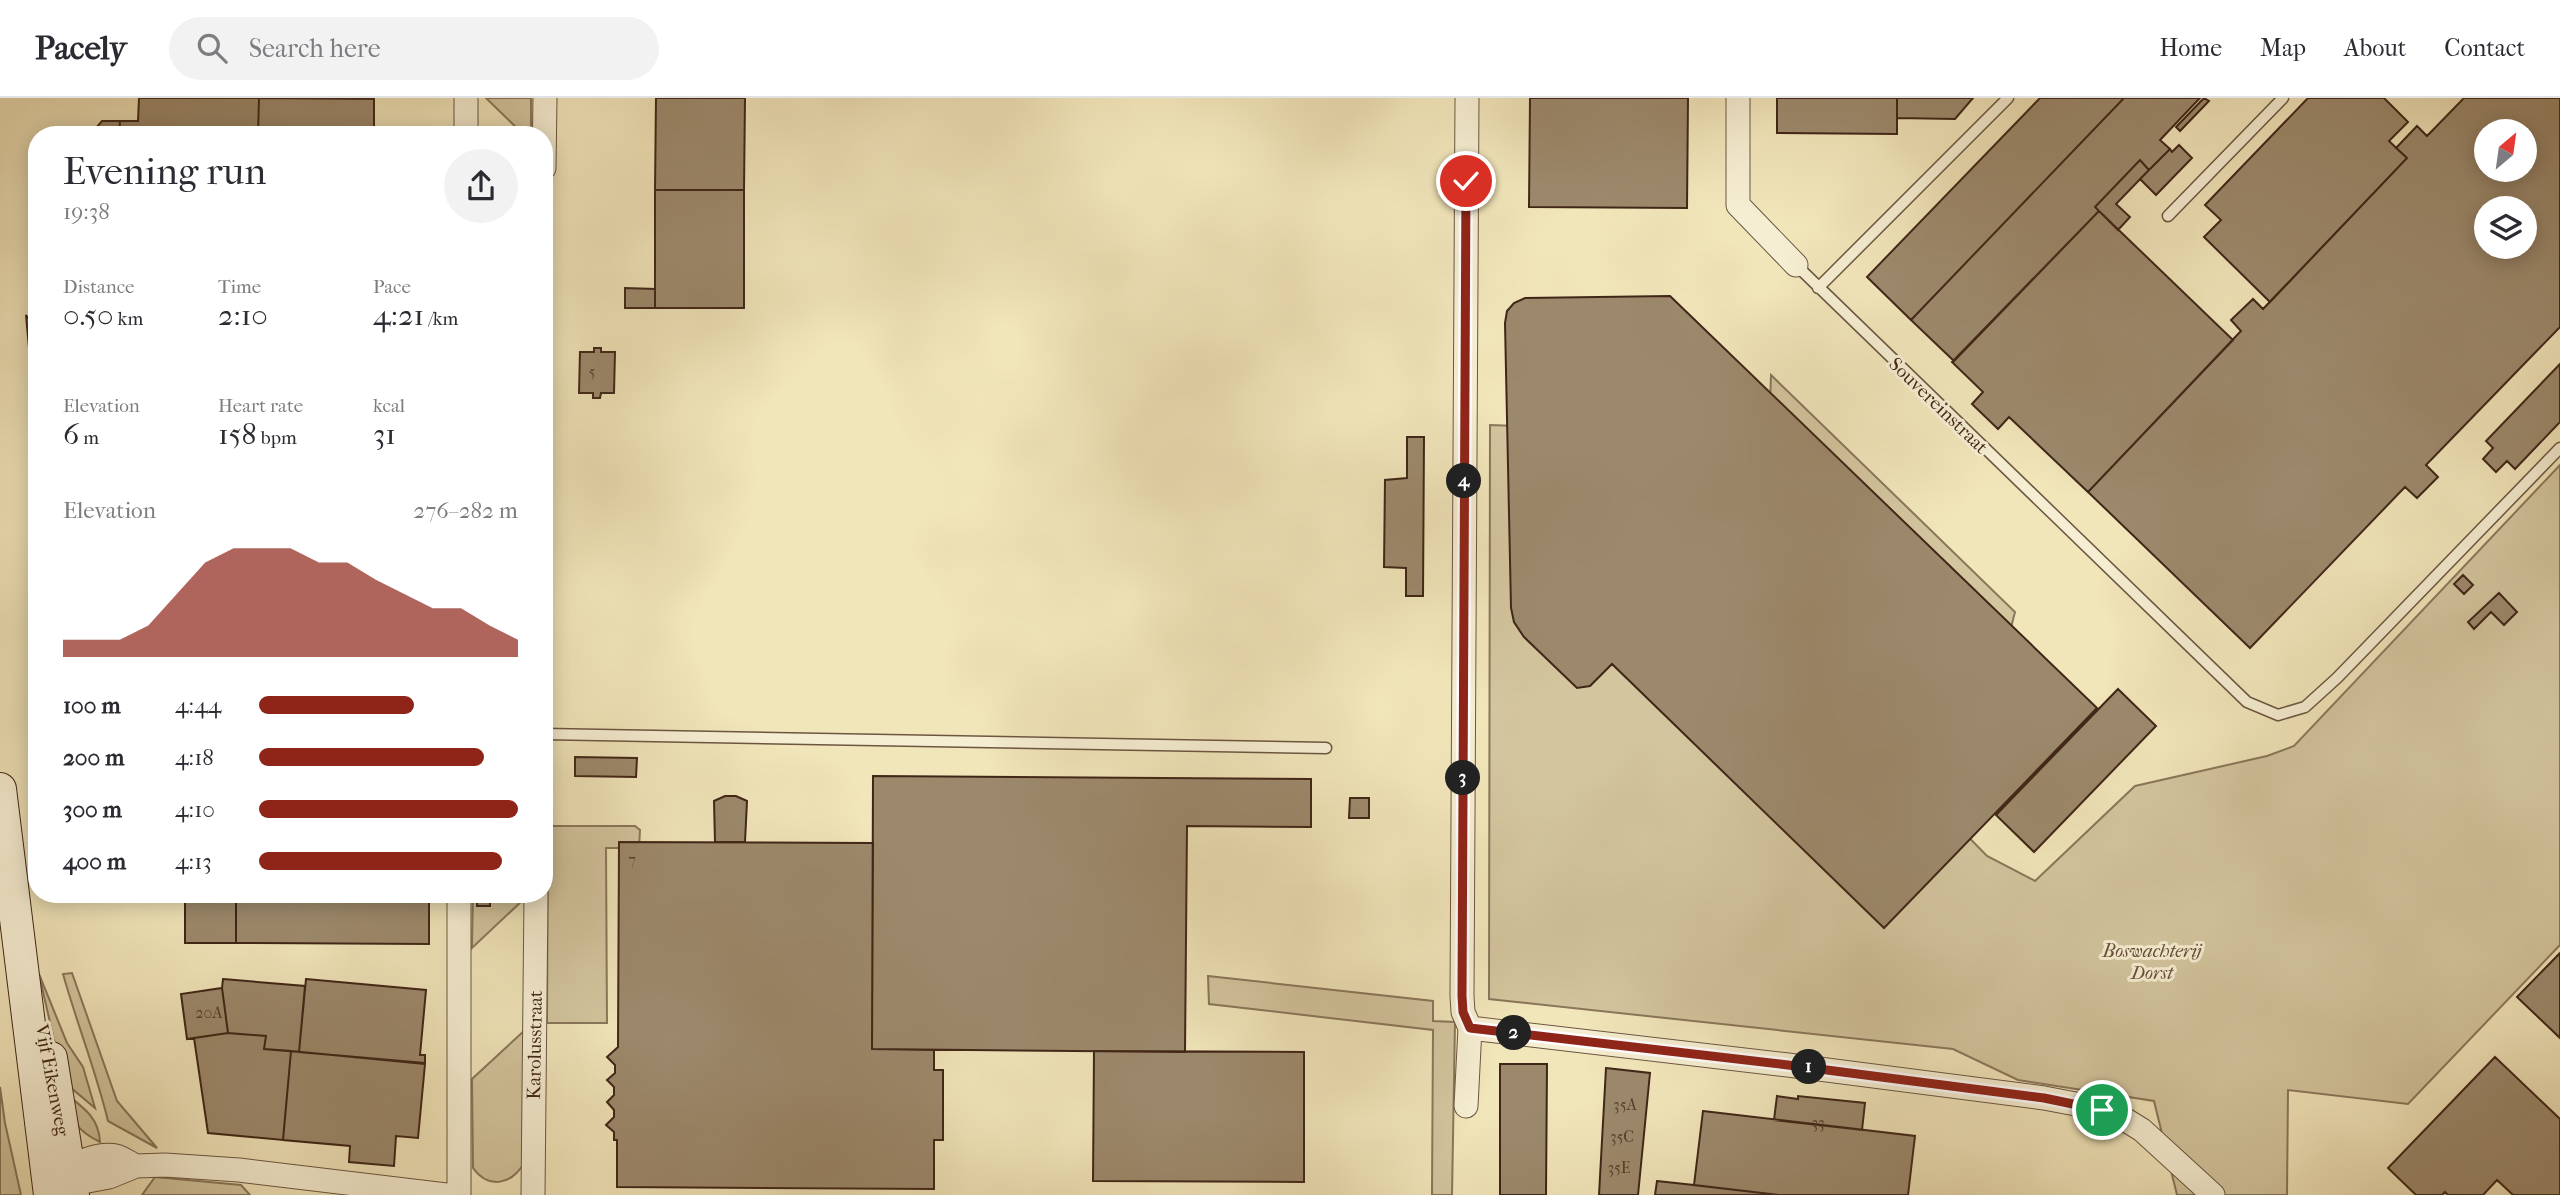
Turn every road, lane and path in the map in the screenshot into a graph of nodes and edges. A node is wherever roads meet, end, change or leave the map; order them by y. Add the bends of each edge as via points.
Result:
1 (466, 98) edge
2 (545, 98) edge
3 (1466, 98) edge
4 (1738, 98) edge
5 (2008, 98) edge
6 (2283, 98) edge
7 (466, 126) edge
8 (545, 126) edge
9 (2168, 216) dead end
10 (1796, 265) joint
11 (1818, 288) junction
12 (2560, 448) edge
13 (553, 734) edge
14 (1326, 748) dead end
15 (0, 789) edge
16 (459, 903) edge
17 (536, 903) edge
18 (1470, 1028) junction
19 (1466, 1106) dead end
20 (62, 1184) edge
21 (446, 1195) edge
22 (459, 1195) edge
23 (533, 1195) edge
24 (2213, 1195) edge

1 - 7 street
2 - 8 street
3 - 18 street via 1462,996
4 - 10 street, Souvereinstraat via 1738,205
5 - 11 lane
6 - 9 lane
10 - 11 lane, Souvereinstraat
11 - 12 lane, Souvereinstraat via 2247,702 2278,715 2305,707 2337,678
13 - 14 lane
15 - 20 main road, Vijf Eikenweg via 25,1007
16 - 22 street
17 - 23 street, Karolusstraat
18 - 19 street
18 - 24 street via 2044,1098 2102,1110 2142,1130
20 - 21 street via 109,1177 136,1166 165,1165

